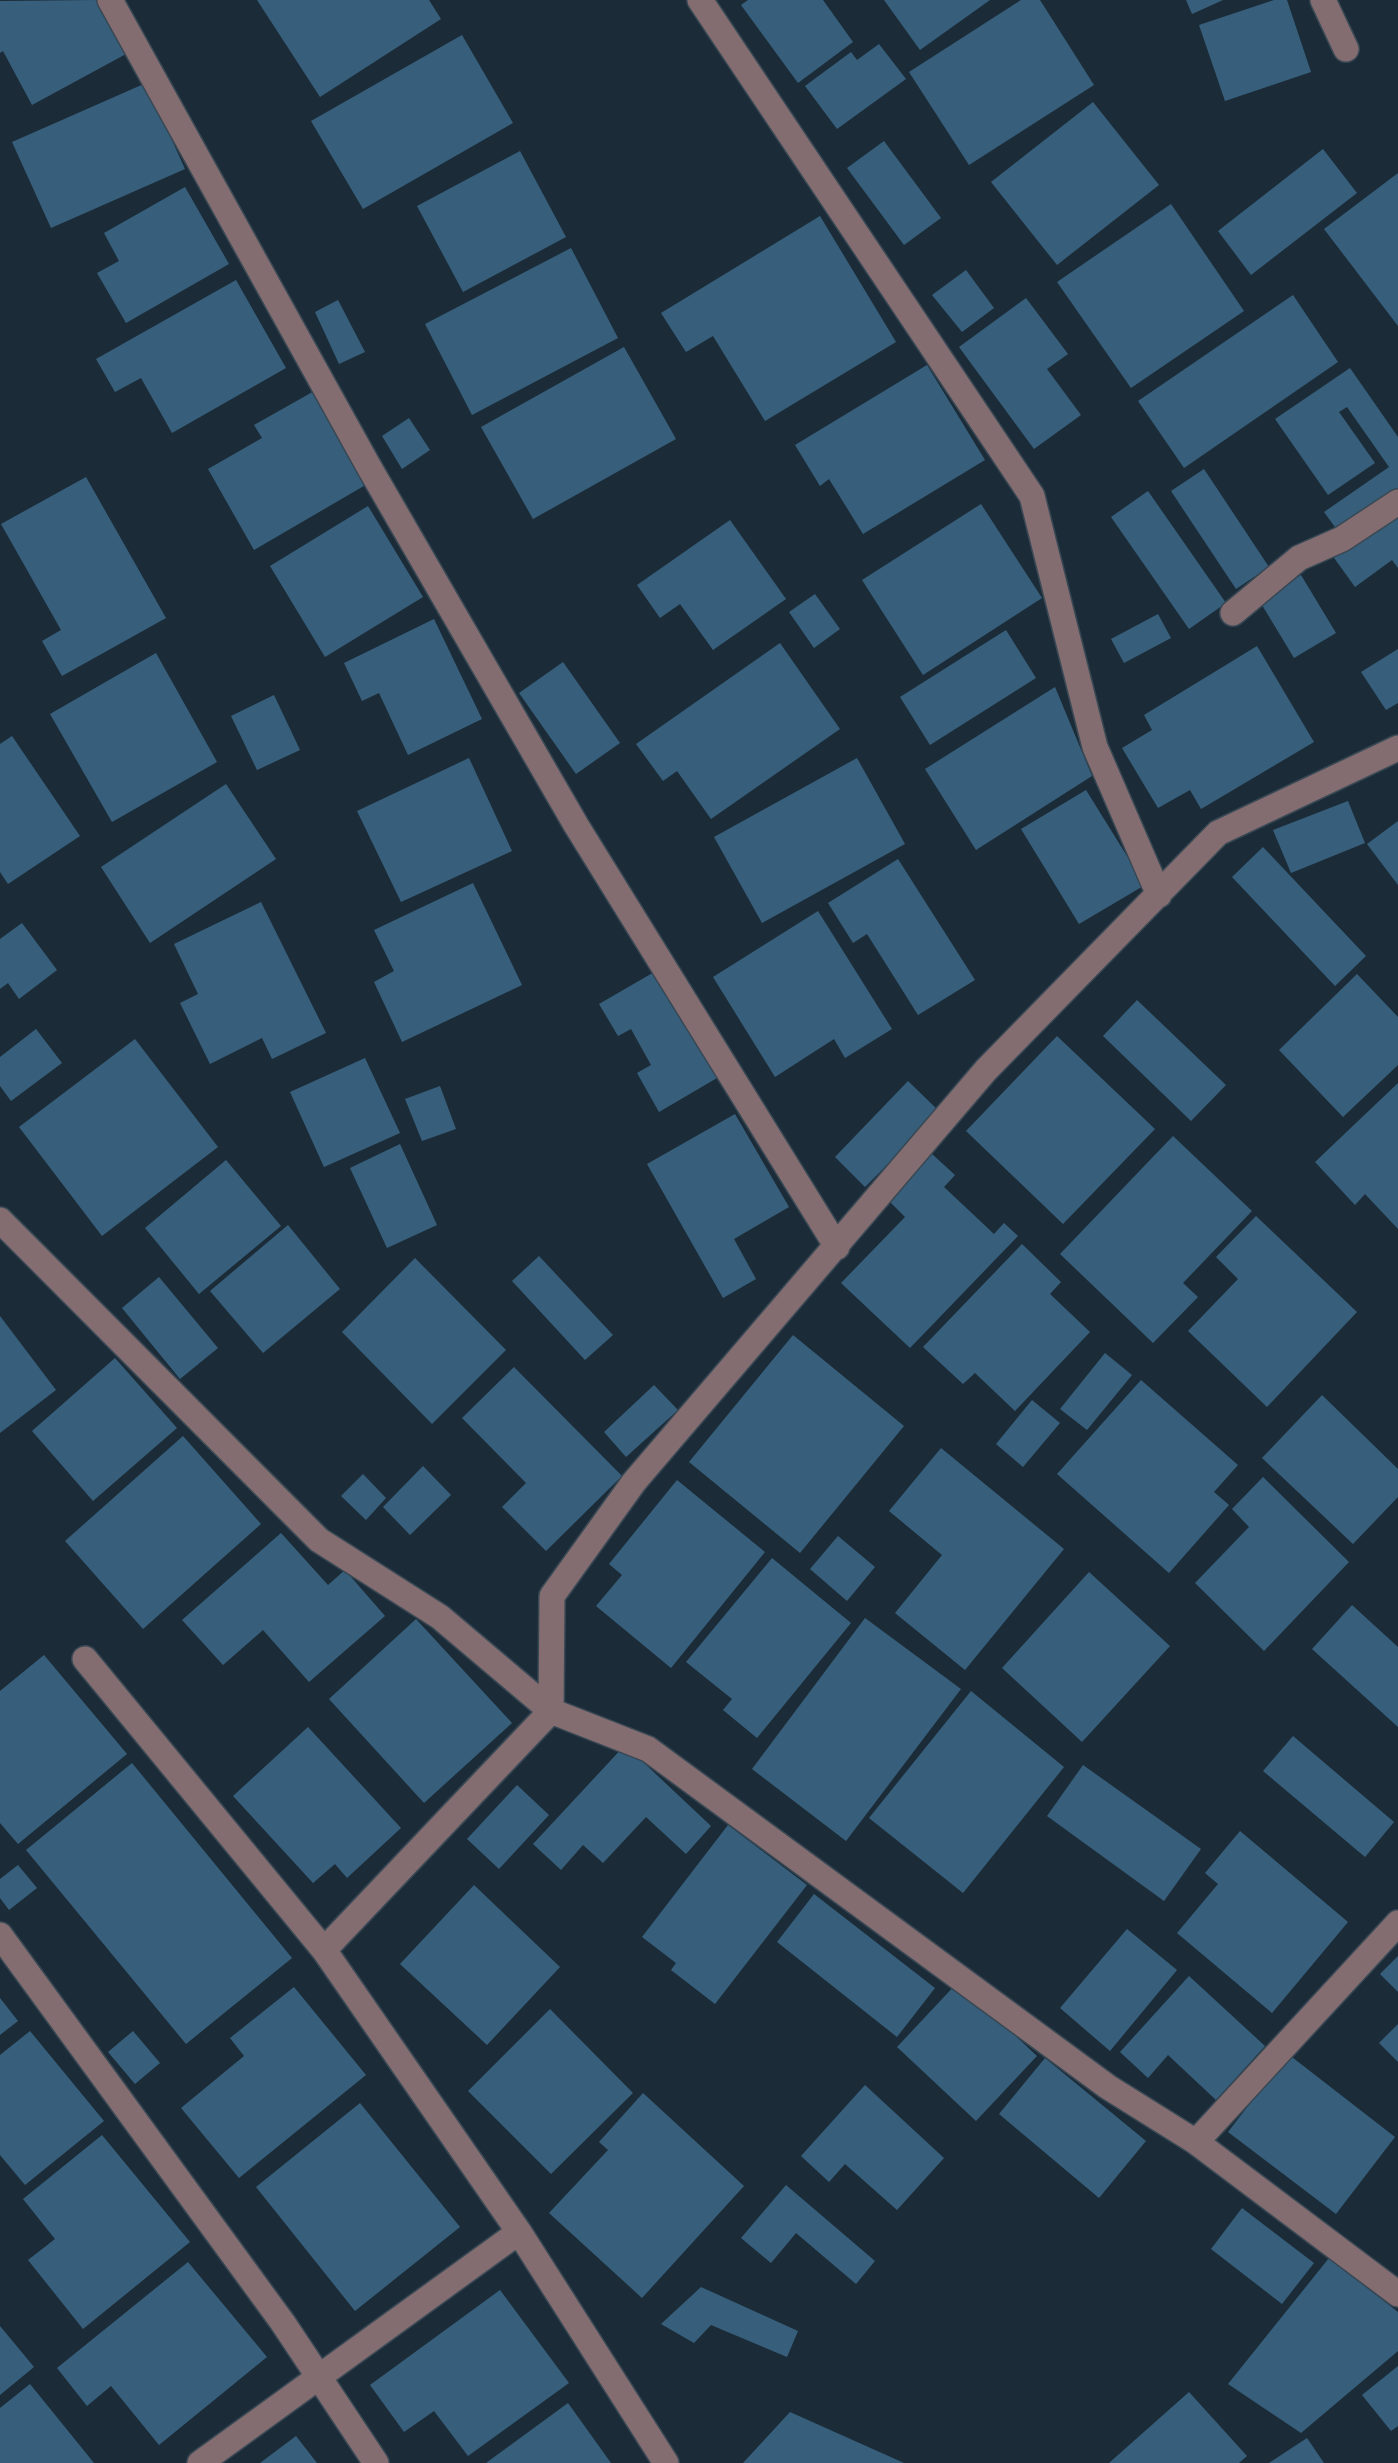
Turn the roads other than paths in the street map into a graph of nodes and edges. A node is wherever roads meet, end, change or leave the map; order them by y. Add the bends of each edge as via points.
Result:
1 (110, 0) edge
2 (700, 0) edge
3 (1323, 0) edge
4 (1346, 49) dead end
5 (1398, 502) edge
6 (1232, 613) dead end
7 (1398, 748) edge
8 (1159, 895) junction
9 (0, 1220) edge
10 (838, 1247) junction
11 (85, 1659) dead end
12 (551, 1712) junction
13 (1398, 1923) edge
14 (0, 1935) edge
15 (324, 1950) junction
16 (1196, 2142) junction
17 (518, 2232) junction
18 (1398, 2294) edge
19 (320, 2376) junction
20 (200, 2463) edge
21 (376, 2463) edge
22 (666, 2463) edge

1 - 10 street via 566,808
2 - 8 street via 1032,496 1095,747
3 - 4 street
5 - 6 street via 1298,558
7 - 8 street via 1218,833
8 - 10 street via 986,1070
9 - 12 street via 319,1540 440,1617
10 - 12 street via 634,1482 552,1596
11 - 15 street
12 - 15 street
12 - 16 street via 648,1750 1108,2087
13 - 16 street
14 - 19 street
15 - 17 street
16 - 18 street
17 - 19 street
17 - 22 street
19 - 20 street
19 - 21 street

